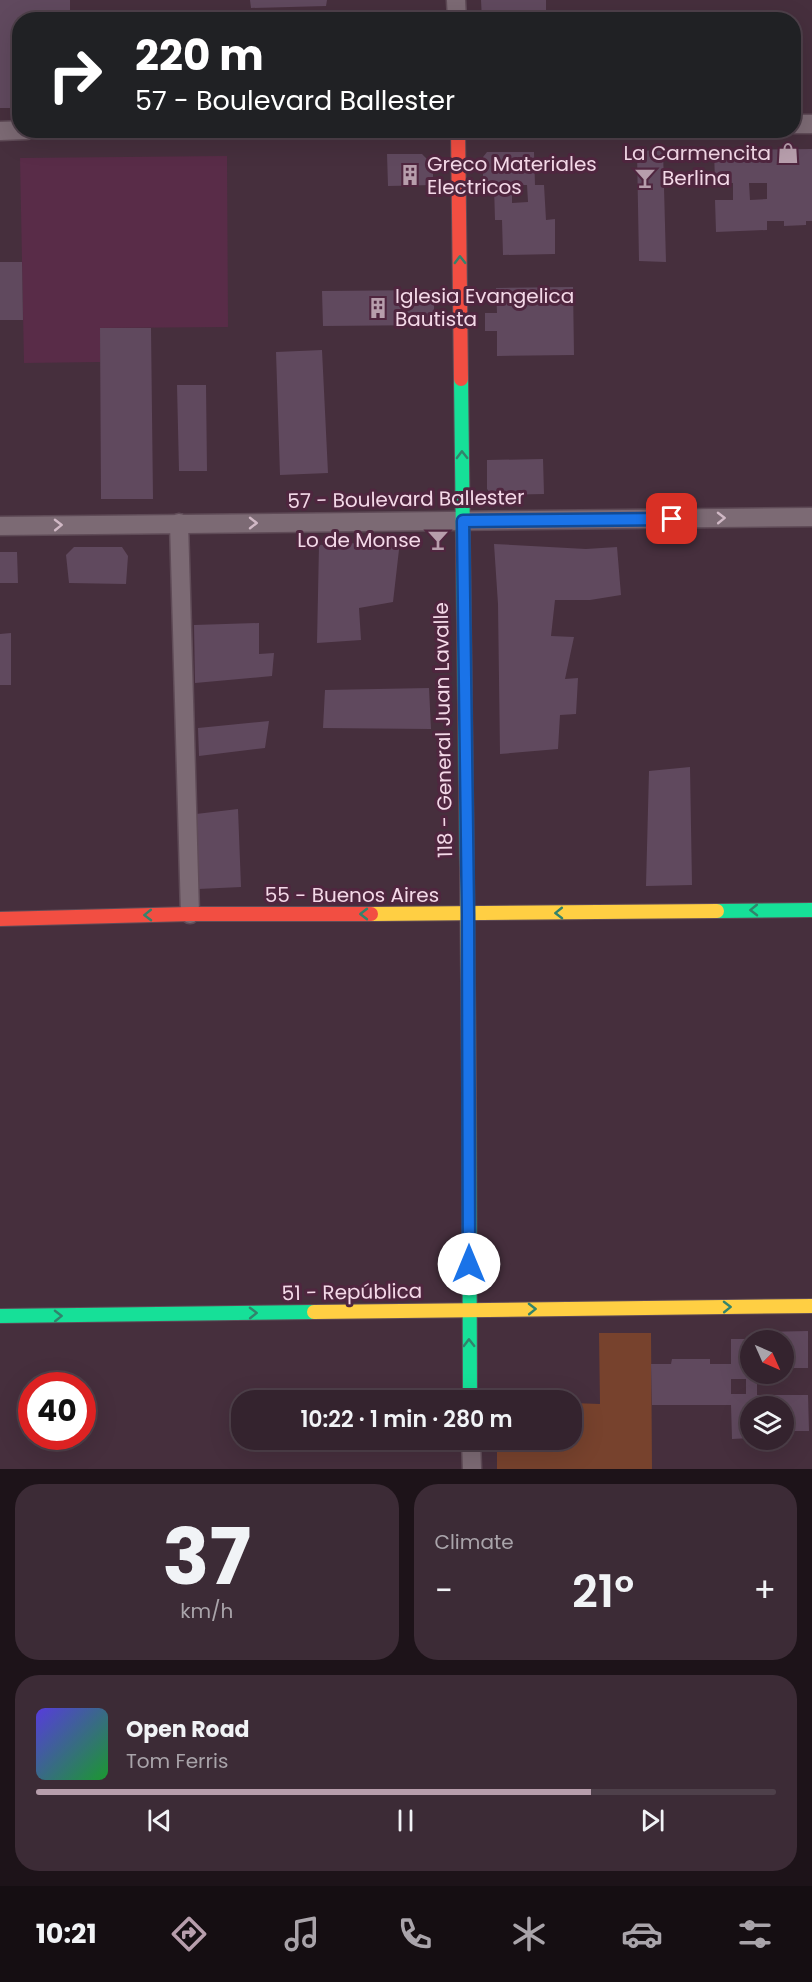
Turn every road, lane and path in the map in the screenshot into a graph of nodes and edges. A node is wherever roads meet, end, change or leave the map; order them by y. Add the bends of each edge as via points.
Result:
1 (458, 138) edge
2 (812, 517) edge
3 (463, 521) junction
4 (179, 523) junction
5 (0, 526) edge
6 (812, 910) edge
7 (190, 914) junction
8 (468, 914) junction
9 (0, 919) edge
10 (812, 1306) edge
11 (469, 1310) junction
12 (0, 1316) edge
13 (470, 1390) edge
14 (471, 1450) edge
15 (472, 1469) edge

3 -> 1 street, 118 - General Juan Lavalle
3 -> 2 street, 57 - Boulevard Ballester
4 -> 3 street, 57 - Boulevard Ballester
3 - 8 street, 118 - General Juan Lavalle
5 -> 4 street, 57 - Boulevard Ballester
4 - 7 street
6 -> 8 street, 55 - Buenos Aires
8 -> 7 street, 55 - Buenos Aires
7 -> 9 street, 55 - Buenos Aires
8 - 11 street, 118 - General Juan Lavalle
11 -> 10 street, 51 - República
12 -> 11 street, 51 - República
13 -> 11 street, 118 - General Juan Lavalle
14 - 15 street

